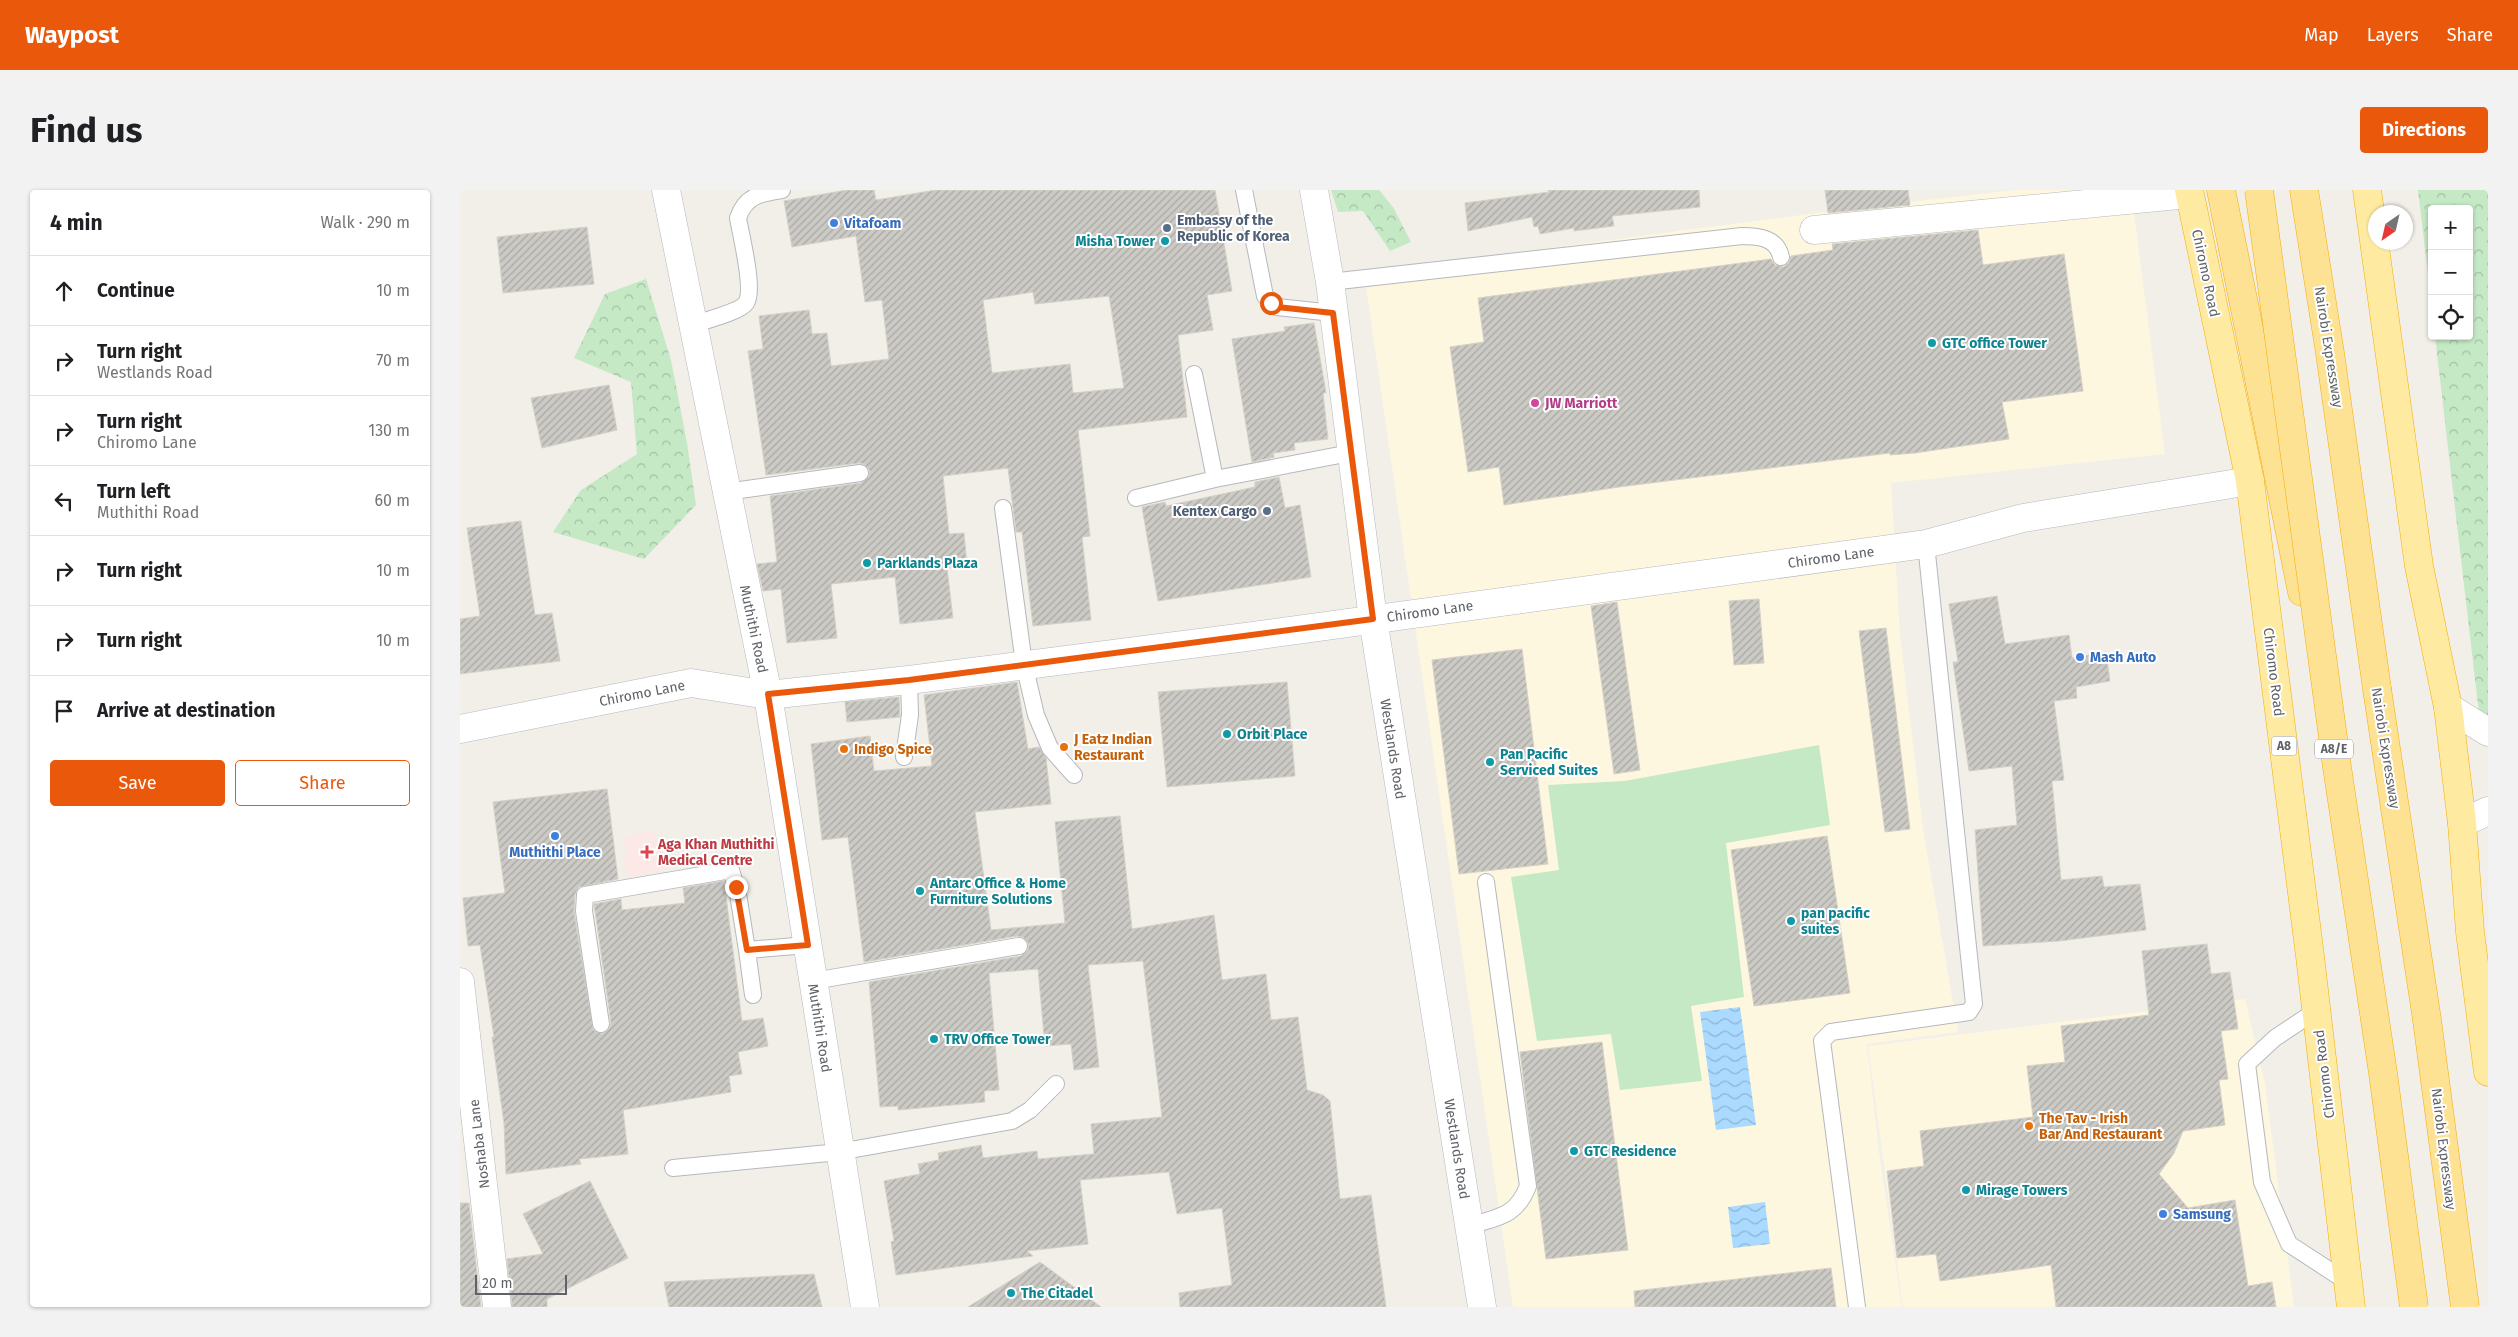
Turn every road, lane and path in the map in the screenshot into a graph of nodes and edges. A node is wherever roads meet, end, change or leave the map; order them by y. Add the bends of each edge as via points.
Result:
1 (666, 190) edge
2 (782, 190) edge
3 (1244, 190) edge
4 (1314, 190) edge
5 (2221, 190) edge
6 (2259, 190) edge
7 (2304, 190) edge
8 (2367, 190) edge
9 (2189, 192) edge
10 (1814, 230) dead end
11 (1781, 257) dead end
12 (1330, 282) junction
13 (1333, 313) junction
14 (692, 325) junction
15 (1194, 374) dead end
16 (1350, 453) junction
17 (860, 473) dead end
18 (1215, 479) junction
19 (2250, 481) junction
20 (726, 492) junction
21 (1136, 498) dead end
22 (1002, 508) dead end
23 (1926, 544) junction
24 (1373, 619) junction
25 (1024, 664) junction
26 (909, 680) junction
27 (768, 694) junction
28 (2448, 707) junction
29 (460, 729) edge
30 (2488, 732) edge
31 (904, 757) dead end
32 (2337, 768) junction
33 (1074, 775) dead end
34 (2488, 811) edge
35 (2462, 823) junction
36 (1486, 882) dead end
37 (808, 945) junction
38 (1019, 946) dead end
39 (747, 950) junction
40 (813, 981) junction
41 (460, 982) edge
42 (753, 996) dead end
43 (2317, 1010) junction
44 (601, 1024) dead end
45 (2488, 1072) edge
46 (1056, 1084) dead end
47 (839, 1152) junction
48 (673, 1168) dead end
49 (1469, 1226) junction
50 (2350, 1295) edge
51 (497, 1307) edge
52 (865, 1307) edge
53 (1482, 1307) edge
54 (1857, 1307) edge
55 (2414, 1307) edge
56 (2465, 1307) edge

1 - 14 street, Muthithi Road
2 - 14 lane via 750,199 738,218 750,292 746,304
3 - 13 lane via 1265,296 1277,307
4 - 12 street, Westlands Road
5 - 32 highway, bridge
6 - 32 highway, A8/E, bridge
7 - 56 highway, Nairobi Expressway, bridge via 2427,1020
8 - 28 highway via 2419,566
9 - 10 street
9 - 19 highway, Chiromo Road / A8
11 - 12 lane via 1772,242 1760,236 1742,236
12 - 13 street, Westlands Road
13 - 16 street, Westlands Road
14 - 20 street, Muthithi Road
15 - 18 lane
16 - 18 lane
16 - 24 street, Westlands Road
17 - 20 lane
18 - 21 lane
19 - 23 street, Chiromo Lane via 2023,518
19 - 43 highway, Chiromo Road / A8
20 - 27 street, Muthithi Road
22 - 25 lane
23 - 24 street, Chiromo Lane
23 - 54 lane via 1974,1004 1969,1012 1831,1032 1822,1041
24 - 25 street, Chiromo Lane
24 - 49 street, Westlands Road
25 - 26 street, Chiromo Lane
25 - 33 lane via 1043,735
26 - 27 street, Chiromo Lane
26 - 31 lane via 910,715
27 - 29 street, Chiromo Lane via 691,683
27 - 37 street, Muthithi Road
28 - 30 street
28 - 35 highway
32 - 55 highway, A8/E, bridge via 2384,1074
34 - 35 street
35 - 45 highway via 2470,932
36 - 49 lane via 1528,1186 1516,1208
37 - 39 lane
37 - 40 street, Muthithi Road
38 - 40 lane
39 - 42 lane
39 - 44 lane via 731,870 585,895 584,911
40 - 47 street, Muthithi Road
41 - 51 street, Noshaba Lane
43 - 50 highway, Chiromo Road / A8
43 - 50 lane via 2275,1038 2247,1064 2262,1182 2289,1244
46 - 47 lane via 1030,1110 1012,1121
47 - 48 lane
47 - 52 street, Muthithi Road
49 - 53 street, Westlands Road

